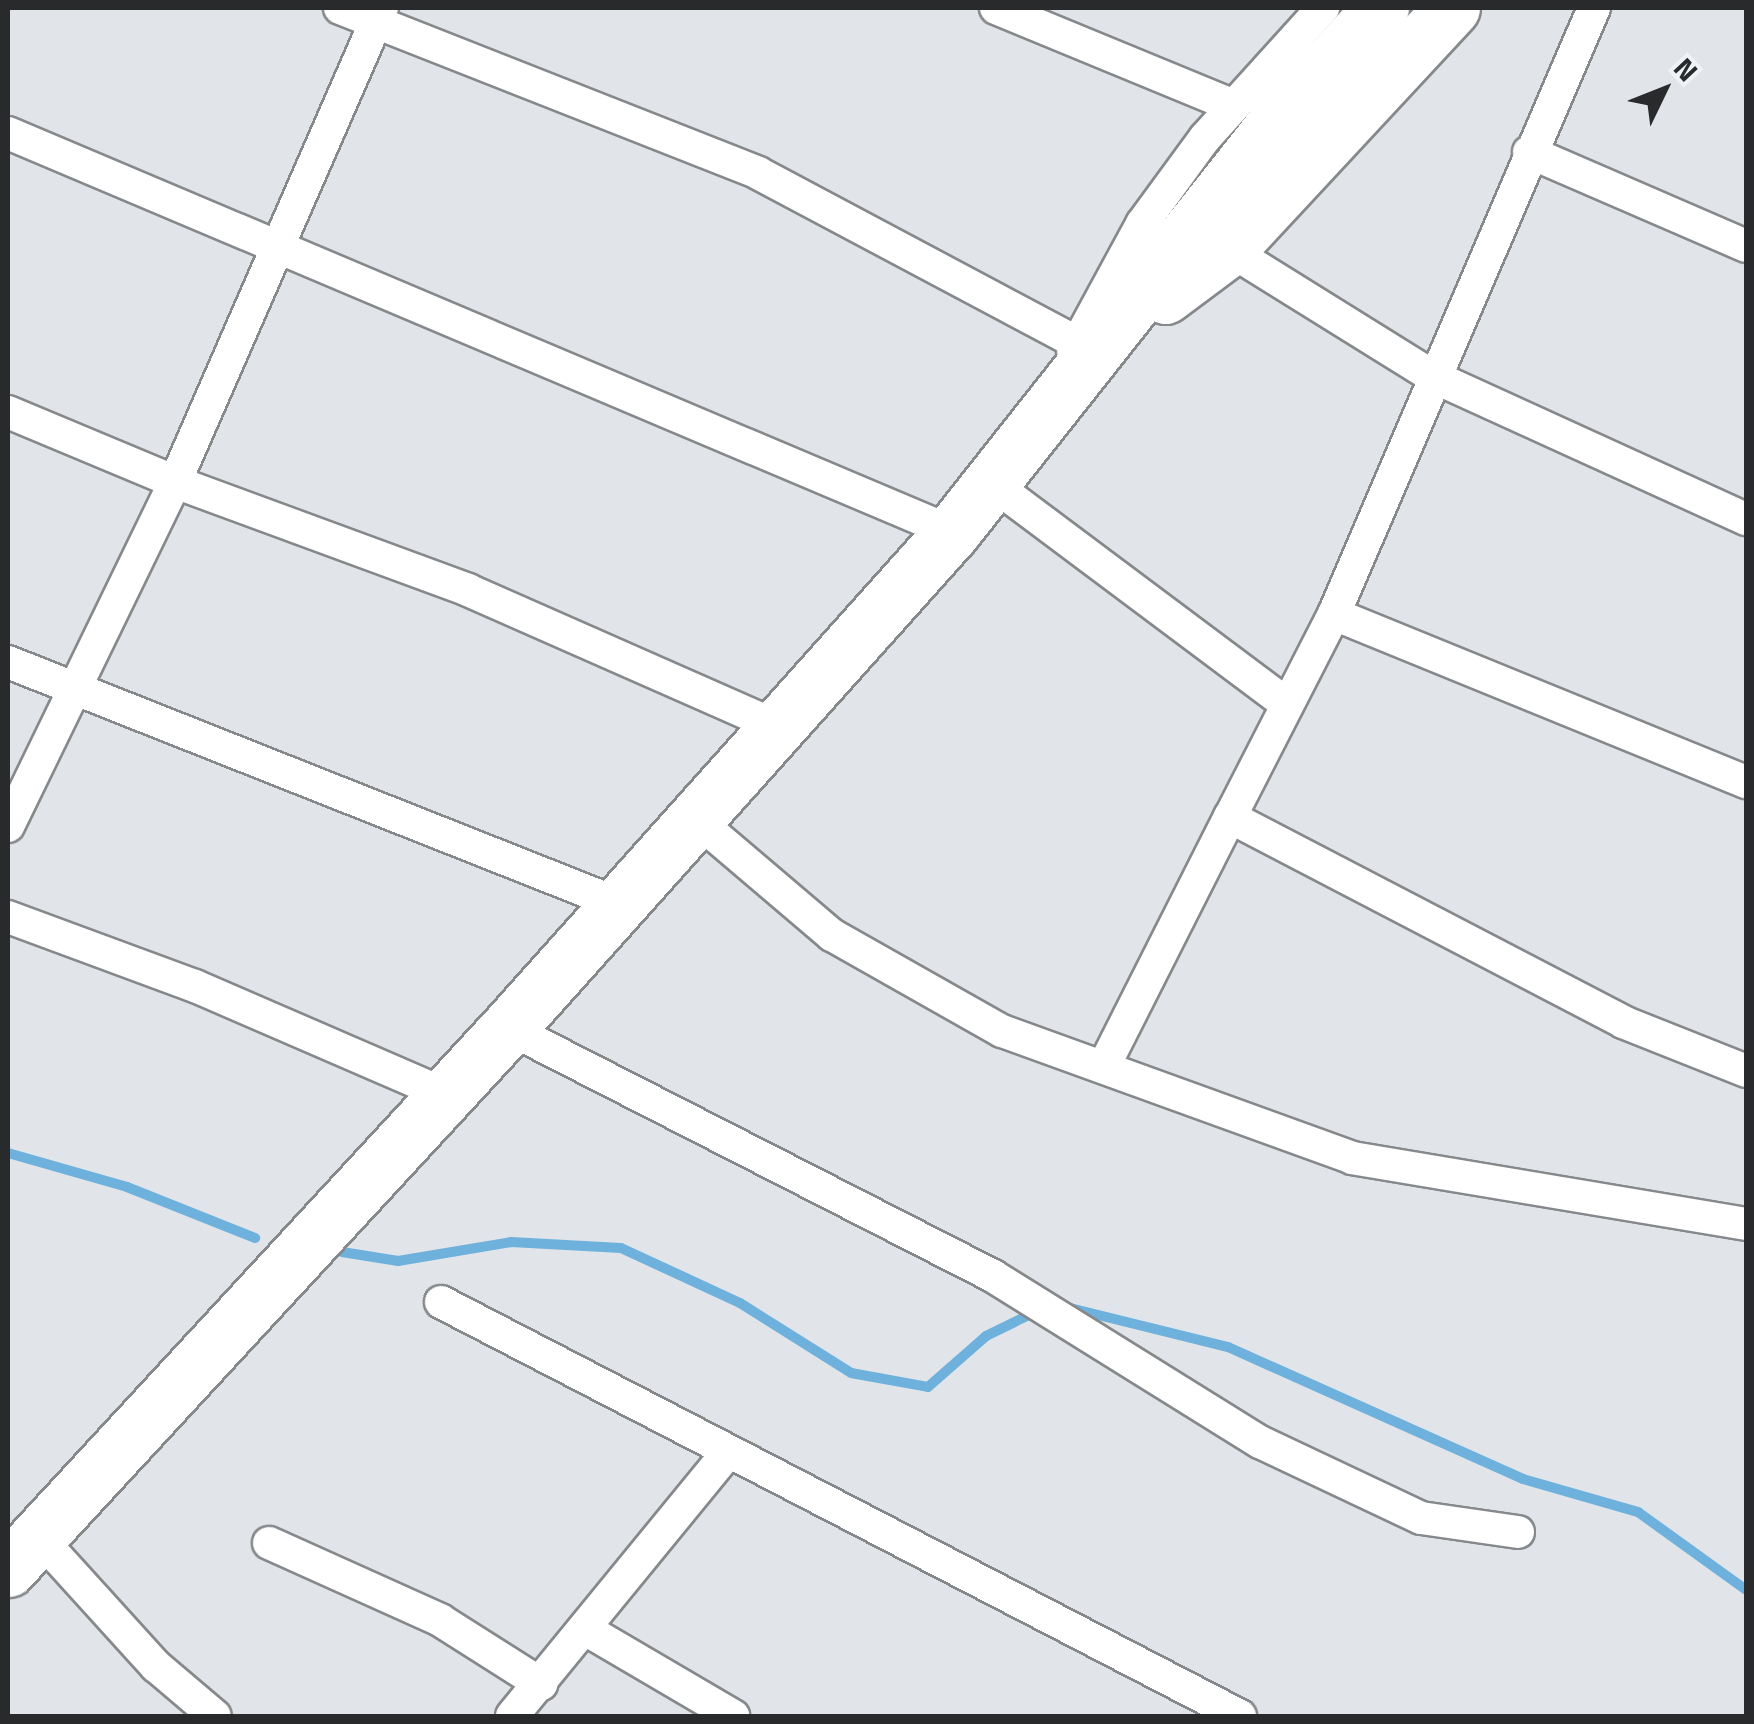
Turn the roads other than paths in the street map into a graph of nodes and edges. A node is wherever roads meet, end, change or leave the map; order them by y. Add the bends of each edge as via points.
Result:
1 (340, 8) edge
2 (996, 8) edge
3 (1323, 8) edge
4 (1381, 8) edge
5 (1452, 8) edge
6 (1594, 8) edge
7 (379, 15) edge
8 (1231, 105) junction
9 (8, 133) edge
10 (1529, 152) junction
11 (276, 244) junction
12 (1746, 246) edge
13 (1228, 248) junction
14 (1081, 356) junction
15 (1432, 376) junction
16 (8, 412) edge
17 (174, 482) junction
18 (990, 482) junction
19 (1746, 519) edge
20 (952, 532) junction
21 (1334, 614) junction
22 (8, 662) edge
23 (78, 690) junction
24 (1286, 704) junction
25 (776, 726) junction
26 (1746, 782) edge
27 (692, 816) junction
28 (1230, 818) junction
29 (8, 826) edge
30 (619, 904) junction
31 (8, 917) edge
32 (508, 1028) junction
33 (1104, 1066) junction
34 (1746, 1071) edge
35 (445, 1094) junction
36 (1746, 1224) edge
37 (441, 1302) dead end
38 (727, 1452) junction
39 (1518, 1532) dead end
40 (269, 1543) dead end
41 (23, 1553) edge
42 (585, 1629) junction
43 (541, 1684) junction
44 (211, 1715) edge
45 (512, 1716) edge
46 (733, 1716) edge
47 (1240, 1716) edge

1 - 7 street
2 - 8 street
3 - 8 street
4 - 14 highway via 1281,116
5 - 13 highway
6 - 10 street
7 - 11 street
7 - 14 street via 758,173
8 - 14 street via 1142,224
9 - 11 street
10 - 12 street
10 - 15 street
11 - 17 street
11 - 20 street
13 - 14 highway
13 - 15 street
14 - 18 highway
15 - 19 street
15 - 21 street
16 - 17 street
17 - 23 street
17 - 25 street via 468,590
18 - 20 highway
18 - 24 street
20 - 25 highway
21 - 24 street
21 - 26 street
22 - 23 street
23 - 29 street
23 - 30 street
24 - 28 street
25 - 27 highway
27 - 30 highway
27 - 33 street via 832,936 1002,1031
28 - 33 street
28 - 34 street via 1623,1022
30 - 32 highway
31 - 35 street via 194,986
32 - 35 highway
32 - 39 street via 993,1276 1260,1442 1421,1518
33 - 36 street via 1352,1158
35 - 41 highway
37 - 38 street
38 - 42 street
38 - 47 street
40 - 43 street via 425,1612
41 - 44 street
42 - 43 street
42 - 46 street
43 - 45 street

